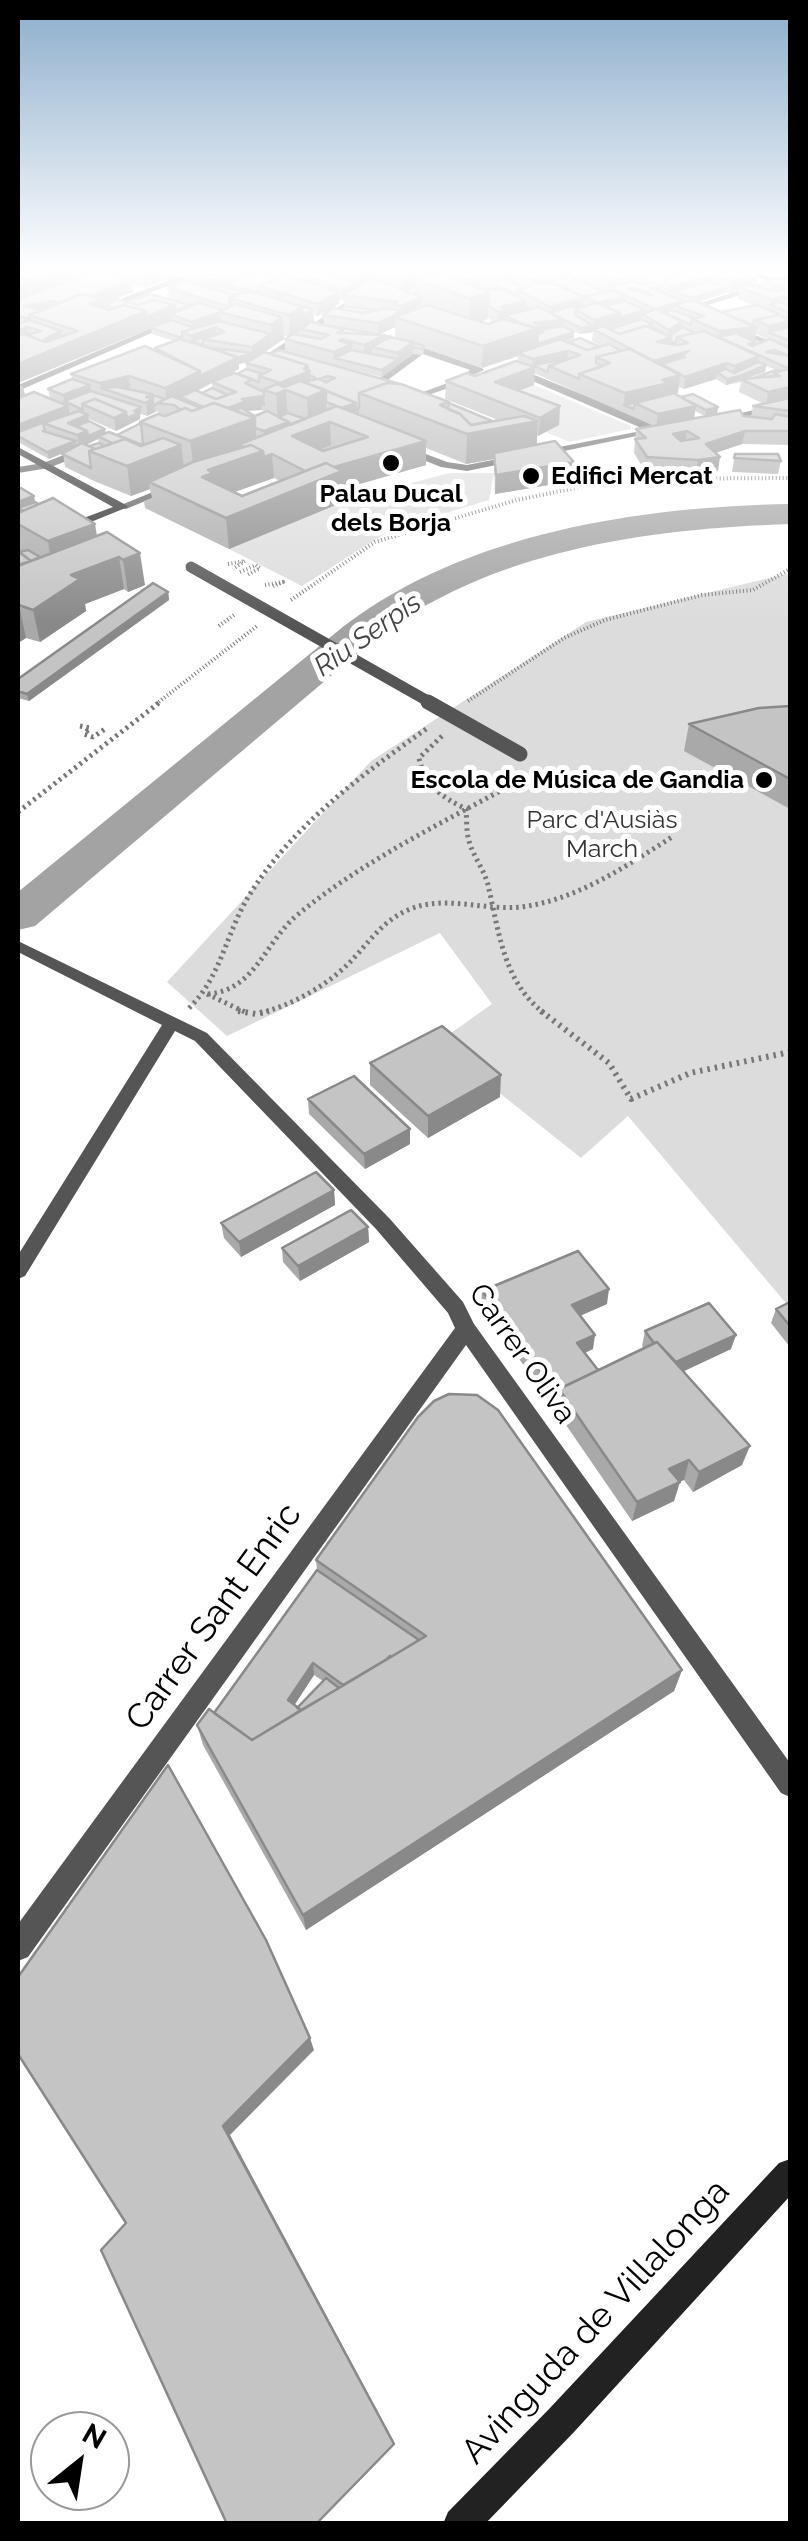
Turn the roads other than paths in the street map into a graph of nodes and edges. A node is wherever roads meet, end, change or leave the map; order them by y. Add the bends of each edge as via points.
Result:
1 (400, 388) edge
2 (439, 388) edge
3 (559, 388) edge
4 (18, 390) edge
5 (420, 395) junction
6 (29, 397) edge
7 (437, 404) edge
8 (790, 405) edge
9 (713, 408) edge
10 (381, 410) edge
11 (734, 416) junction
12 (704, 422) edge
13 (772, 425) edge
14 (530, 440) edge
15 (392, 444) edge
16 (92, 447) edge
17 (18, 450) edge
18 (557, 450) junction
19 (45, 466) junction
20 (18, 470) edge
21 (183, 483) edge
22 (122, 507) junction
23 (58, 516) edge
24 (72, 526) junction
25 (89, 536) edge
26 (192, 568) dead end
27 (520, 754) dead end
28 (18, 946) edge
29 (173, 1021) junction
30 (18, 1270) edge
31 (466, 1328) junction
32 (790, 1784) edge
33 (18, 1947) edge
34 (790, 2174) edge
35 (460, 2524) edge

1 - 5 street
2 - 5 street
3 - 18 street via 662,430
4 - 6 street
5 - 7 street
5 - 10 street
8 - 11 street
9 - 11 street
11 - 12 street
11 - 13 street
14 - 18 street
15 - 18 street via 456,468
16 - 19 street
17 - 19 street
19 - 20 street
19 - 22 street
21 - 22 street
22 - 24 street
23 - 24 street
24 - 25 street
26 - 27 street, bridge
28 - 29 street, Carrer Oliva
29 - 30 street
29 - 31 street, Carrer Oliva via 201,1037 383,1224
31 - 32 street, Carrer Oliva
31 - 33 street, Carrer Sant Enric
34 - 35 street, Avinguda de Villalonga

